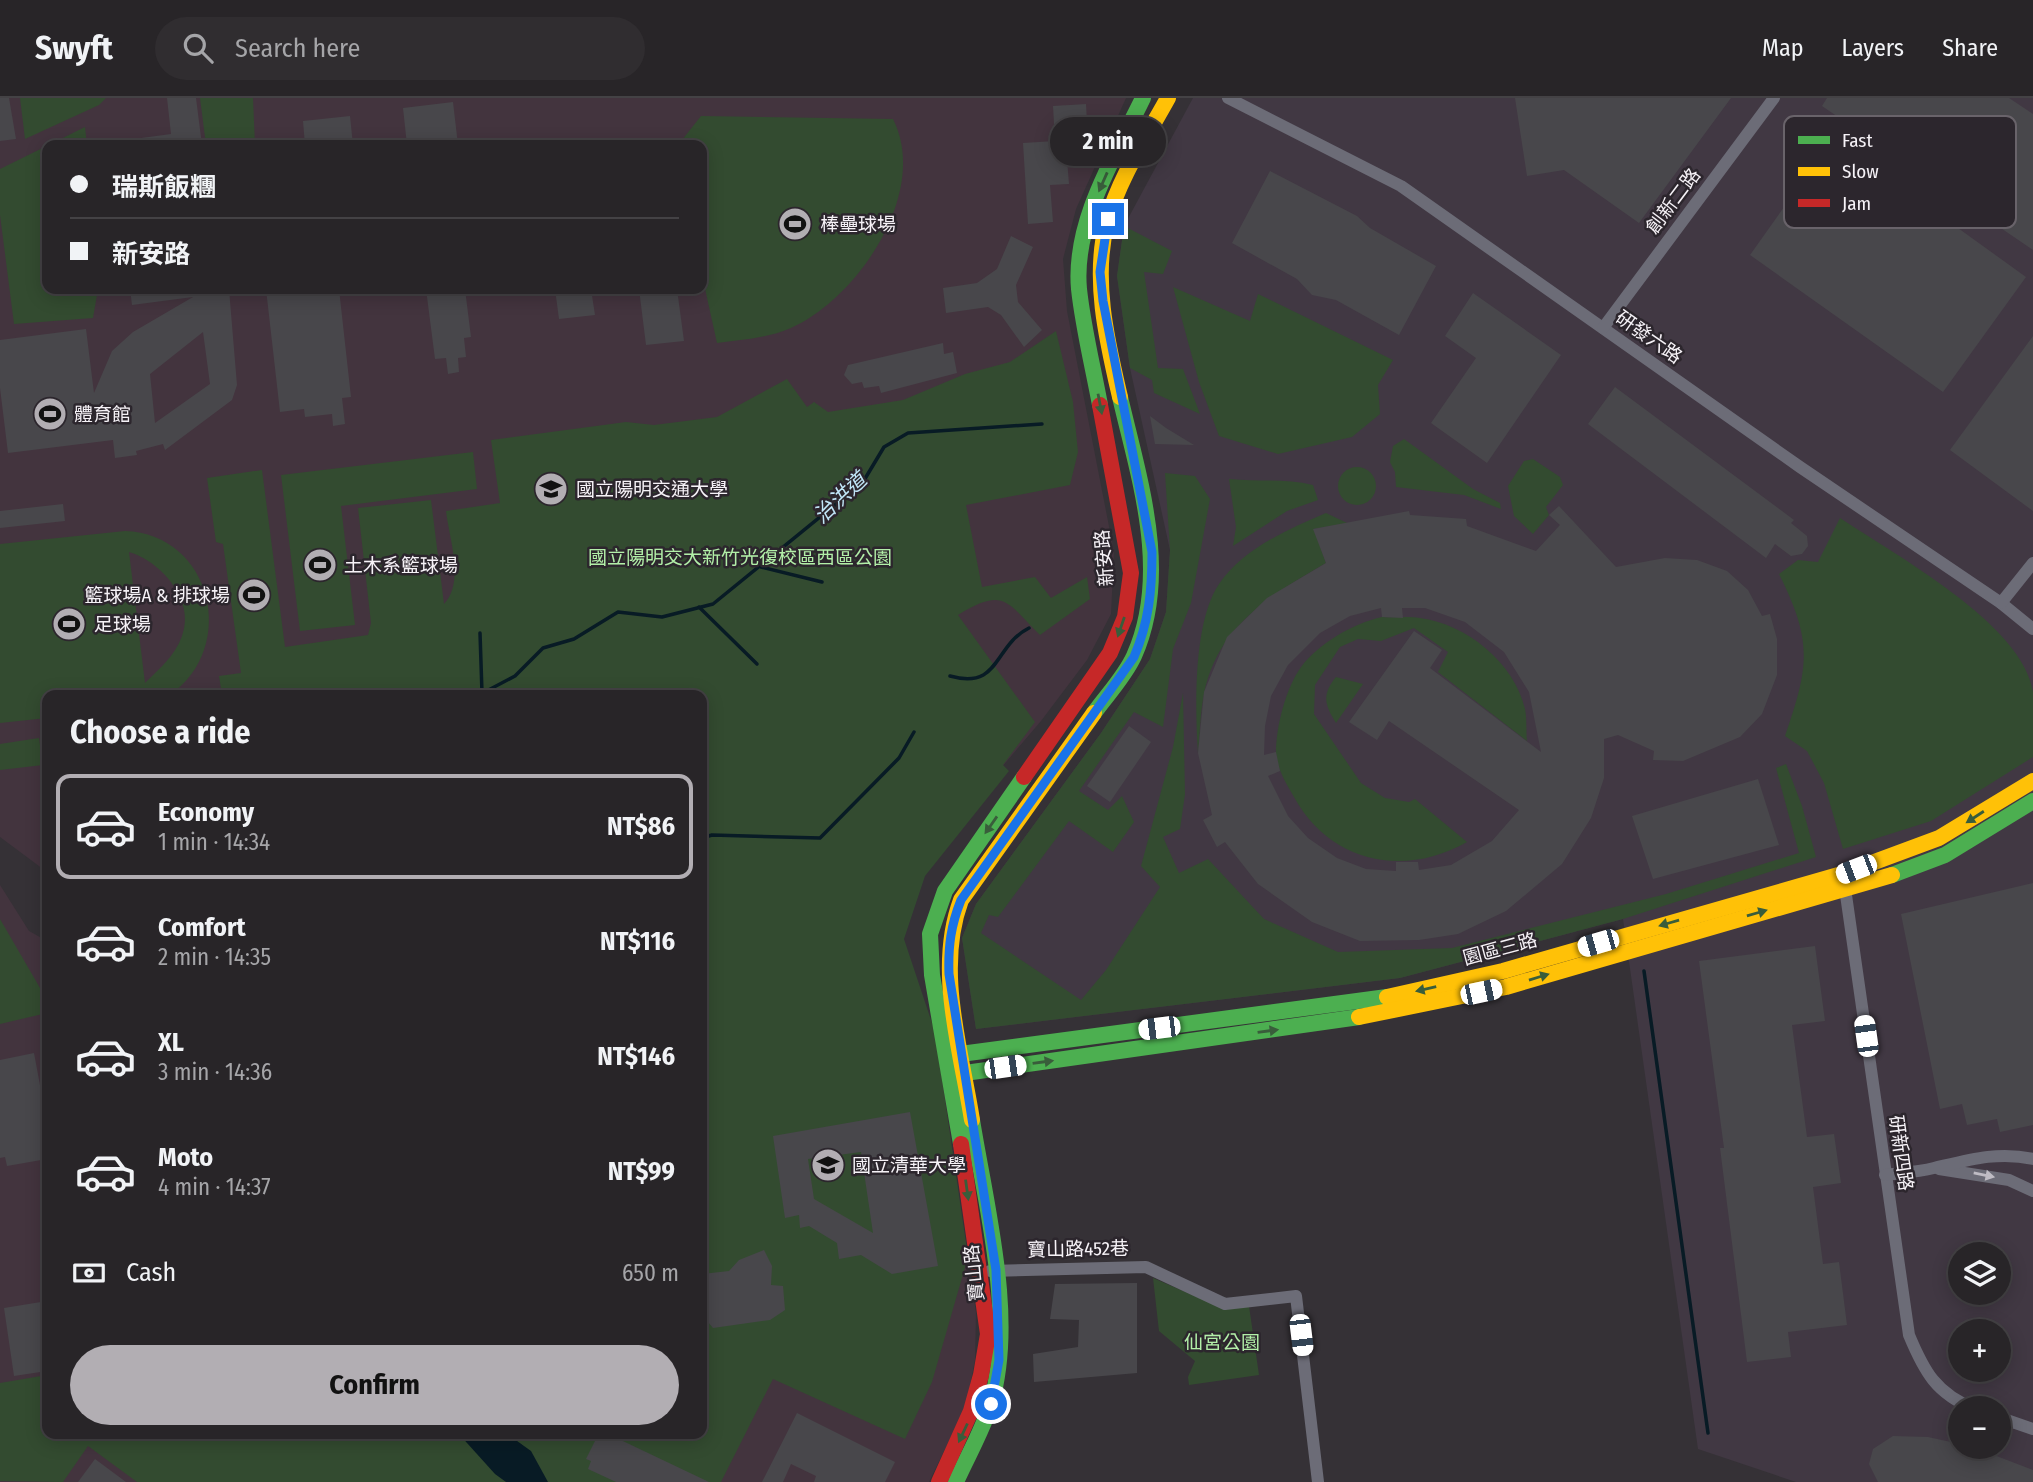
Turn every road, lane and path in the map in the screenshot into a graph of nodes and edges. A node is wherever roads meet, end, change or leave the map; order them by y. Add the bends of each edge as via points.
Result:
1 (1143, 98) edge
2 (1168, 98) edge
3 (1228, 98) edge
4 (1774, 98) edge
5 (1603, 328) junction
6 (2033, 563) edge
7 (2001, 603) junction
8 (2033, 629) edge
9 (2033, 780) edge
10 (2033, 801) edge
11 (2033, 813) edge
12 (2006, 818) junction
13 (1844, 881) junction
14 (956, 1055) junction
15 (959, 1073) junction
16 (2033, 1160) edge
17 (1932, 1169) junction
18 (1885, 1175) junction
19 (2033, 1191) edge
20 (996, 1270) junction
21 (979, 1272) junction
22 (1948, 1396) edge
23 (2011, 1422) edge
24 (2033, 1429) edge
25 (939, 1482) edge
26 (956, 1482) edge
27 (1318, 1482) edge

1 -> 14 street, 新安路 via 1096,197 1084,234 1079,287 1130,563 1125,617 1092,684 958,873 936,912 930,951
2 - 14 street via 1117,195 1103,240 1100,272 1152,552 1145,631 1134,657 961,900 948,947
3 - 5 street, 研發六路 via 1401,186
4 - 5 street, 創新二路
5 - 7 street, 研發六路
6 - 7 street
7 - 8 street, 研發六路
9 -> 13 street, 園區三路 via 1939,838
10 - 12 street, 園區三路
11 - 12 street
12 - 13 street, 園區三路 via 1914,868
13 -> 14 street, 園區三路 via 1393,996
15 -> 13 street, 園區三路 via 1385,1013 1506,987
13 - 18 street, 研新四路
14 - 15 street, 寶山路
15 - 20 street, 寶山路
15 -> 21 street, 寶山路
16 - 17 street via 1991,1156
17 - 18 street
17 -> 19 street via 2010,1180
18 - 22 street, 研新四路 via 1909,1335 1923,1371
20 - 21 street, 寶山路452巷
20 - 26 street, 寶山路 via 999,1360 991,1404
20 - 27 street, 寶山路452巷 via 1146,1267 1225,1304 1296,1296
21 -> 25 street, 寶山路 via 988,1334 985,1366 976,1405
23 - 24 street

